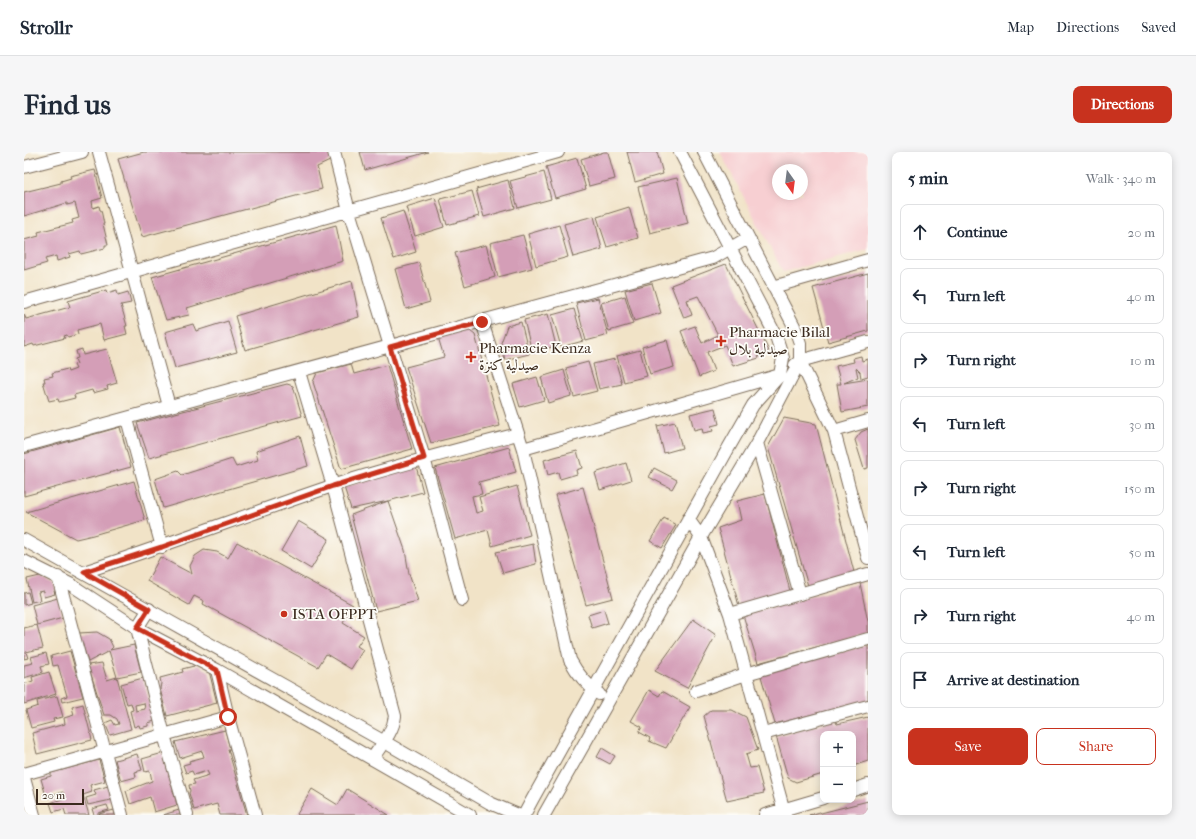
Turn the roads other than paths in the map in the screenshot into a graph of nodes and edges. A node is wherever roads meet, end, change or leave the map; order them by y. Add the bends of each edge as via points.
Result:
1 (82, 152) edge
2 (99, 152) edge
3 (334, 152) edge
4 (558, 152) edge
5 (680, 152) edge
6 (704, 152) edge
7 (24, 167) edge
8 (350, 211) junction
9 (748, 238) junction
10 (730, 248) junction
11 (868, 260) edge
12 (132, 272) junction
13 (774, 287) junction
14 (24, 302) edge
15 (482, 322) junction
16 (868, 342) edge
17 (390, 347) junction
18 (800, 361) junction
19 (299, 372) junction
20 (780, 375) junction
21 (169, 406) junction
22 (127, 418) junction
23 (868, 421) edge
24 (834, 431) junction
25 (518, 434) junction
26 (757, 443) junction
27 (24, 446) edge
28 (523, 449) junction
29 (424, 458) junction
30 (333, 486) junction
31 (688, 519) junction
32 (702, 537) junction
33 (24, 540) edge
34 (162, 547) junction
35 (868, 558) edge
36 (24, 561) edge
37 (84, 572) junction
38 (868, 574) edge
39 (58, 578) junction
40 (800, 594) junction
41 (462, 600) dead end
42 (149, 609) junction
43 (730, 614) junction
44 (137, 628) junction
45 (868, 639) edge
46 (217, 670) junction
47 (746, 674) junction
48 (594, 690) junction
49 (696, 691) dead end
50 (608, 701) junction
51 (868, 706) edge
52 (228, 717) junction
53 (763, 734) junction
54 (164, 735) junction
55 (383, 741) junction
56 (105, 751) junction
57 (372, 759) junction
58 (24, 774) edge
59 (24, 778) edge
60 (868, 786) edge
61 (856, 789) edge
62 (820, 799) edge
63 (785, 812) edge
64 (34, 815) edge
65 (122, 815) edge
66 (187, 815) edge
67 (255, 815) edge
68 (470, 815) edge
69 (518, 815) edge
70 (524, 815) edge
71 (544, 815) edge
72 (765, 815) edge

1 - 7 street
2 - 12 street
3 - 8 street
4 - 8 street
5 - 10 street
6 - 9 street
8 - 12 street
8 - 17 street
9 - 10 street
9 - 13 street
10 - 15 street via 713,258
10 - 20 street via 776,336 783,358
11 - 13 street
12 - 14 street
12 - 21 street
13 - 18 street via 800,343
15 - 17 street
15 - 25 street
16 - 18 street
17 - 19 street
17 - 29 street
18 - 20 street
18 - 24 street
18 - 26 street
19 - 21 street
19 - 30 street
20 - 28 street
20 - 31 street via 753,405
21 - 22 street
22 - 27 street
22 - 34 street
23 - 24 street
24 - 35 street
25 - 28 street
25 - 29 street
26 - 32 street
26 - 40 street
28 - 48 street via 570,660
29 - 30 street
29 - 41 street
30 - 34 street
30 - 55 street via 394,708 394,724
31 - 32 street
31 - 48 street
32 - 43 street
32 - 50 street
33 - 37 street
34 - 37 street
36 - 39 street
37 - 42 street
38 - 40 street
39 - 44 street
39 - 56 street
40 - 43 street
42 - 44 street
42 - 55 street
43 - 47 street
44 - 46 street
44 - 54 street
45 - 47 street
46 - 52 street
46 - 57 street
47 - 49 street
47 - 53 street
48 - 50 street
48 - 70 street
50 - 71 street
51 - 53 street
52 - 54 street
52 - 67 street
53 - 63 street
54 - 56 street
54 - 66 street
55 - 57 street
55 - 69 street via 490,803
56 - 58 street
56 - 65 street
57 - 68 street
59 - 64 street
60 - 61 street
62 - 63 street
63 - 72 street

